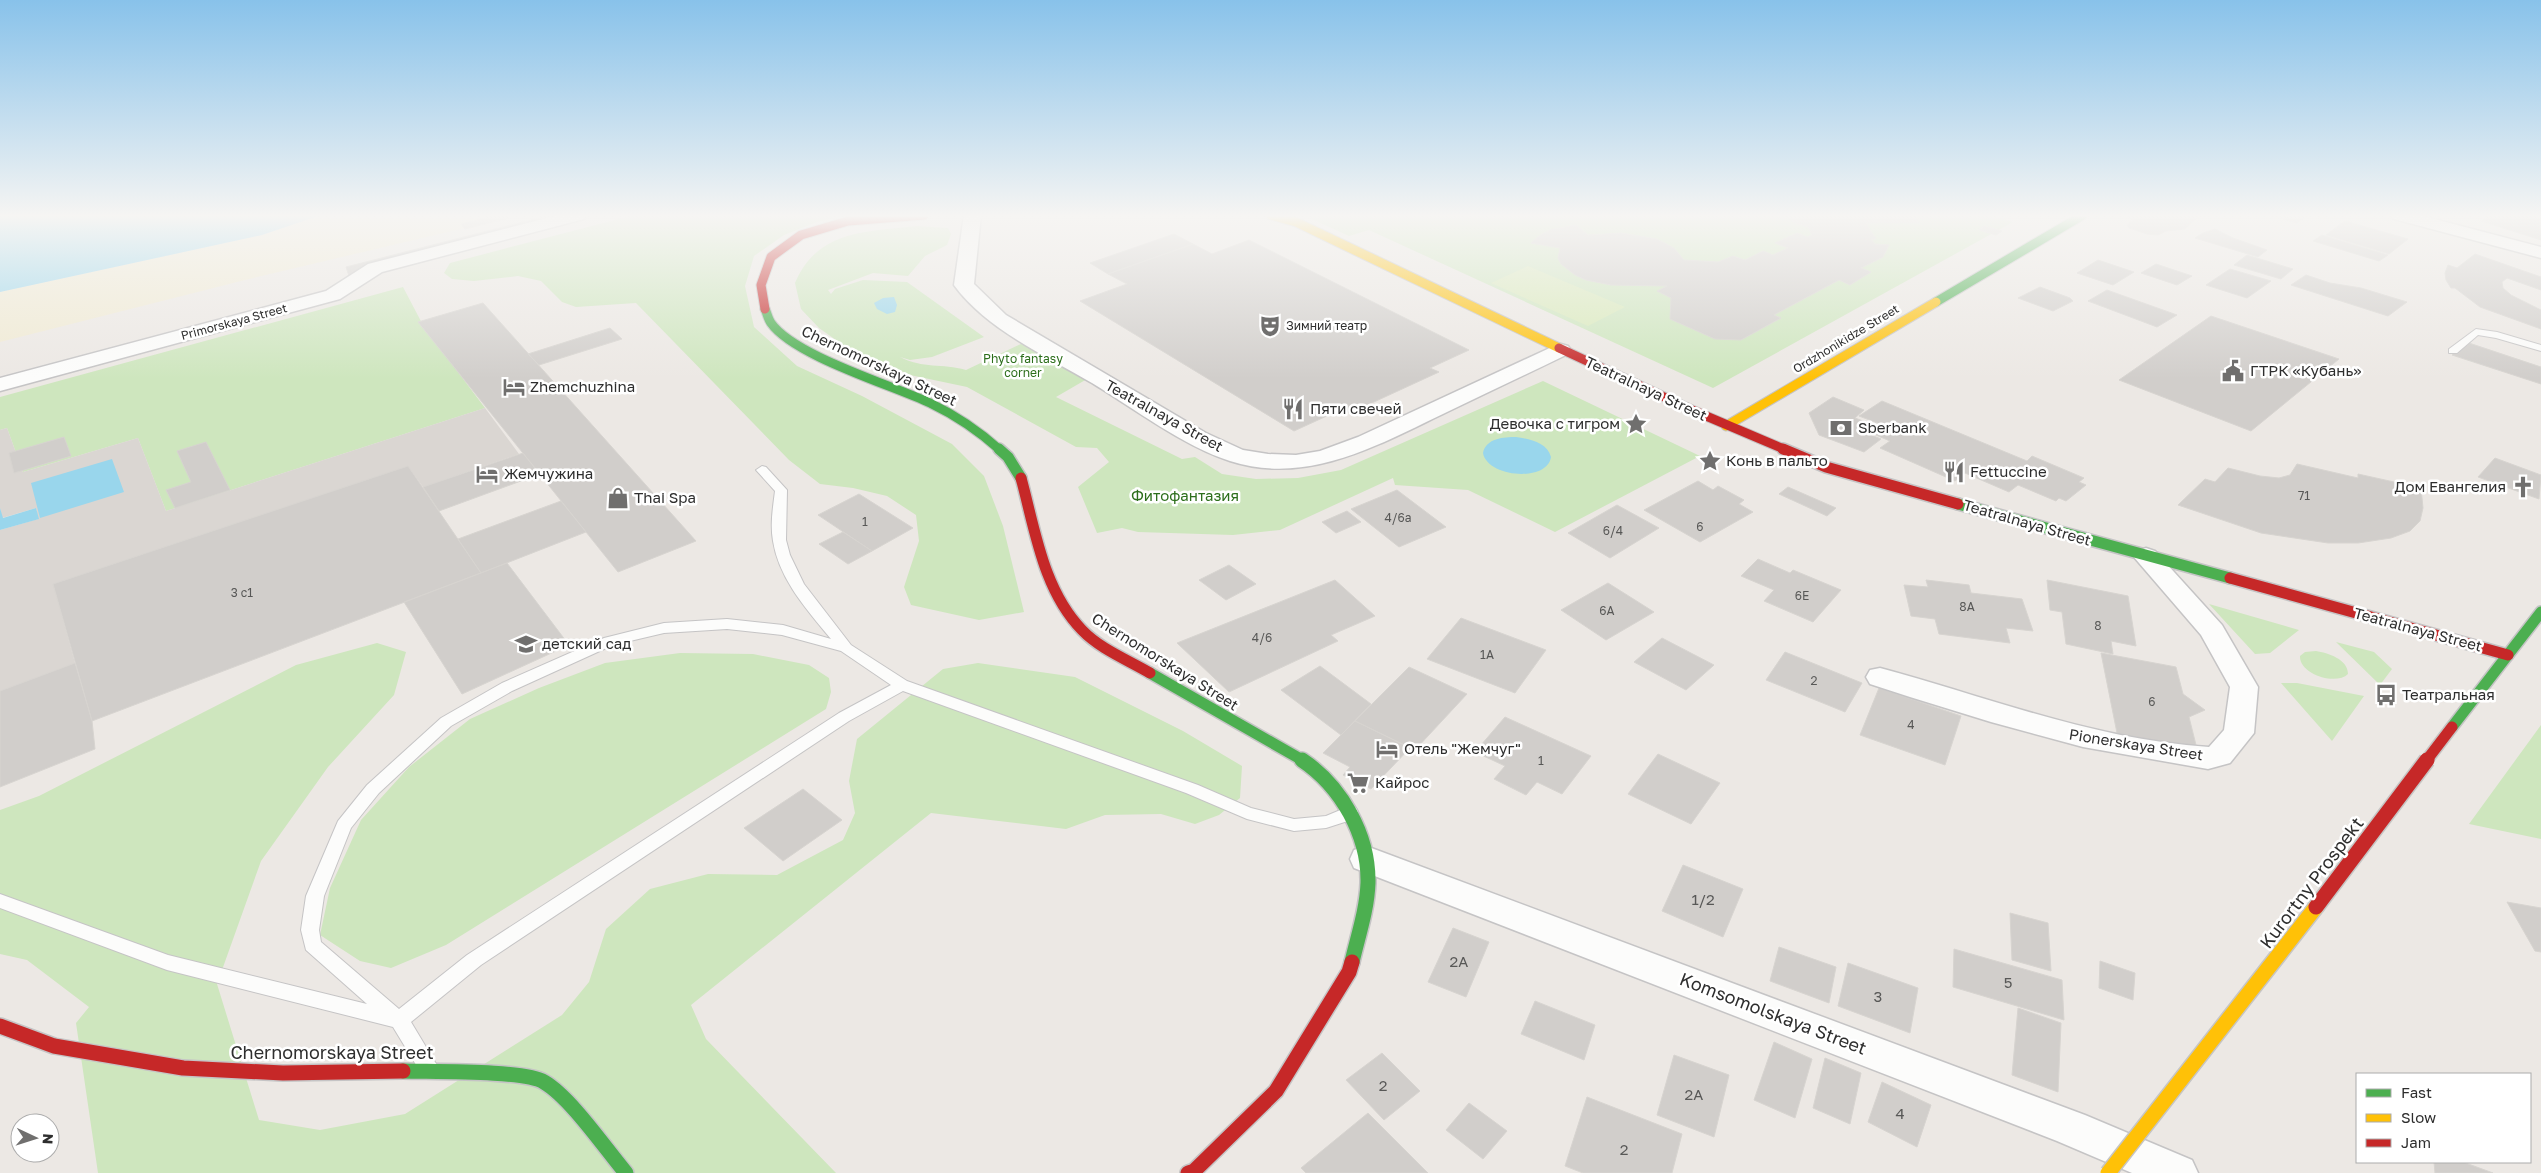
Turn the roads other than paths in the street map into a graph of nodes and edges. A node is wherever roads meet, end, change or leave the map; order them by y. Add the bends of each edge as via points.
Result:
1 (372, 270) edge
2 (766, 270) edge
3 (966, 270) edge
4 (1396, 270) edge
5 (1990, 270) edge
6 (2541, 348) edge
7 (1561, 350) junction
8 (2453, 351) dead end
9 (0, 385) edge
10 (1726, 426) junction
11 (762, 470) dead end
12 (2146, 556) junction
13 (2541, 612) edge
14 (846, 648) junction
15 (2508, 655) junction
16 (1880, 677) dead end
17 (902, 685) junction
18 (1350, 812) junction
19 (1366, 859) junction
20 (0, 901) edge
21 (399, 1020) junction
22 (0, 1026) edge
23 (429, 1070) junction
24 (626, 1173) edge
25 (1188, 1173) edge
26 (2108, 1173) edge
27 (2178, 1173) edge

1 - 9 street, Primorskaya Street via 333,295
2 - 18 main road, Chernomorskaya Street via 761,285 763,304 772,323 790,341 816,356 932,404 983,435 1008,458 1021,479 1033,528 1061,605 1083,631 1199,703 1299,758 1328,781
3 - 7 street, Teatralnaya Street via 964,285 999,319 1198,438 1237,456 1268,461 1296,462 1325,457 1366,442
4 - 7 main road, Teatralnaya Street
5 - 10 main road, Ordzhonikidze Street
6 - 8 lane via 2476,332
7 - 10 main road, Teatralnaya Street
10 - 12 main road, Teatralnaya Street via 1826,467
11 - 14 lane via 781,490 779,540 785,560 807,598
12 - 15 main road, Teatralnaya Street
12 - 16 street, Pionerskaya Street via 2212,631 2244,686 2239,734 2220,755 2208,758 2101,742 1981,710
13 - 15 main road, Kurortny Prospekt
14 - 17 lane
14 - 21 lane via 783,630 727,624 664,628 608,641 507,686 446,722 373,789 344,825 315,896 310,930 312,945
15 - 26 main road, Kurortny Prospekt, bridge via 2297,933
17 - 18 lane via 1192,789 1248,813 1294,825 1326,822
17 - 21 lane via 844,717 482,955
18 - 19 main road, Chernomorskaya Street
19 - 25 main road, Chernomorskaya Street via 1365,907 1349,972 1276,1091 1194,1171
19 - 27 street, Komsomolskaya Street via 2071,1128
20 - 21 lane via 167,962
21 - 23 lane
22 - 23 main road, Chernomorskaya Street via 54,1046 183,1068 284,1073
23 - 24 main road, Chernomorskaya Street via 519,1075 542,1080 558,1090

